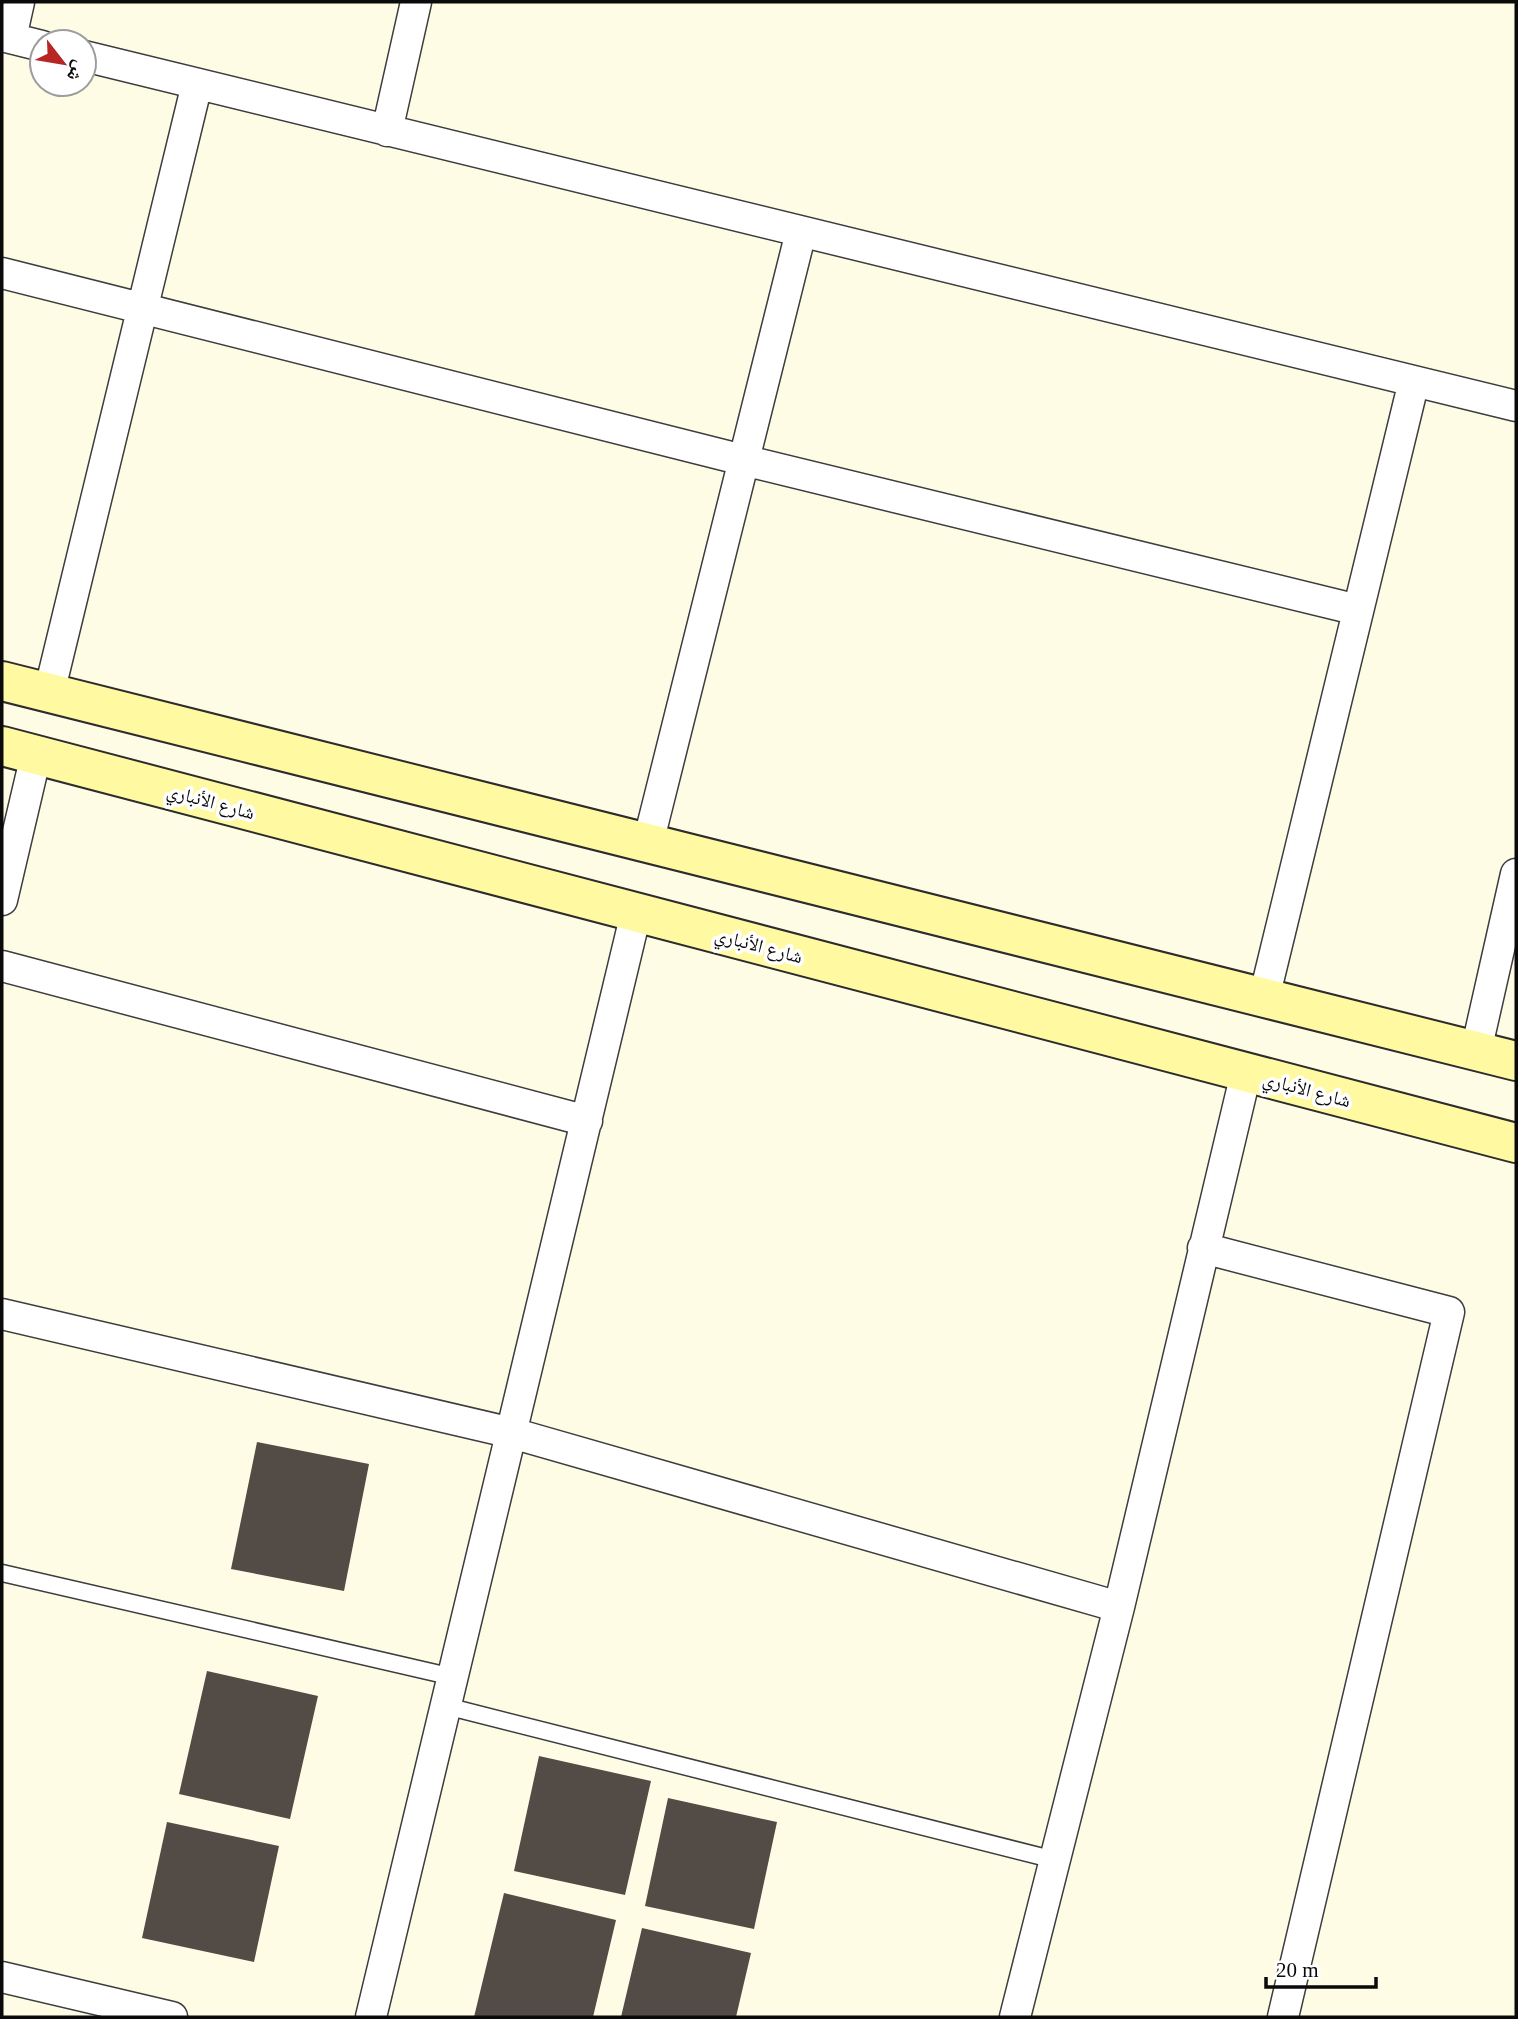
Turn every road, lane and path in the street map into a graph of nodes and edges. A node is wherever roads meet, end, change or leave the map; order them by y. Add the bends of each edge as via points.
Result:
1 (19, 2) edge
2 (416, 2) edge
3 (6, 37) edge
4 (28, 42) edge
5 (98, 59) edge
6 (197, 84) junction
7 (387, 131) junction
8 (801, 232) junction
9 (2, 273) edge
10 (143, 309) junction
11 (1414, 381) junction
12 (1516, 406) edge
13 (743, 460) junction
14 (1358, 610) junction
15 (2, 681) edge
16 (49, 693) junction
17 (19, 751) edge
18 (648, 843) junction
19 (1516, 874) edge
20 (2, 900) edge
21 (636, 913) junction
22 (2, 966) edge
23 (1264, 998) junction
24 (1476, 1051) junction
25 (1516, 1061) edge
26 (1246, 1073) junction
27 (587, 1121) junction
28 (1516, 1143) edge
29 (1203, 1248) junction
30 (2, 1314) edge
31 (512, 1433) junction
32 (2, 1573) edge
33 (1119, 1607) junction
34 (453, 1677) junction
35 (446, 1706) junction
36 (1055, 1860) junction
37 (2, 1977) edge
38 (172, 2017) edge
39 (371, 2017) edge
40 (1015, 2017) edge
41 (1283, 2017) edge

1 - 3 street
2 - 7 street
3 - 4 street
5 - 6 street
6 - 7 street
6 - 10 street
7 - 8 street
8 - 11 street
8 - 13 street
9 - 10 street
10 - 13 street
10 - 16 street
11 - 12 street
11 - 14 street
13 - 14 street
13 - 18 street
14 - 23 street
15 - 16 street
16 - 18 street
17 - 20 street
17 - 21 street, شارع الأنباري
18 - 23 street
19 - 24 street
21 - 26 street, شارع الأنباري
21 - 27 street
22 - 27 street
23 - 24 street
24 - 25 street
26 - 28 street, شارع الأنباري
26 - 29 street
27 - 31 street
29 - 33 street
29 - 41 street via 1449,1312
30 - 31 street
31 - 33 street
31 - 34 street
32 - 34 lane
33 - 36 street
34 - 35 street
35 - 36 lane
35 - 39 street
36 - 40 street
37 - 38 street

